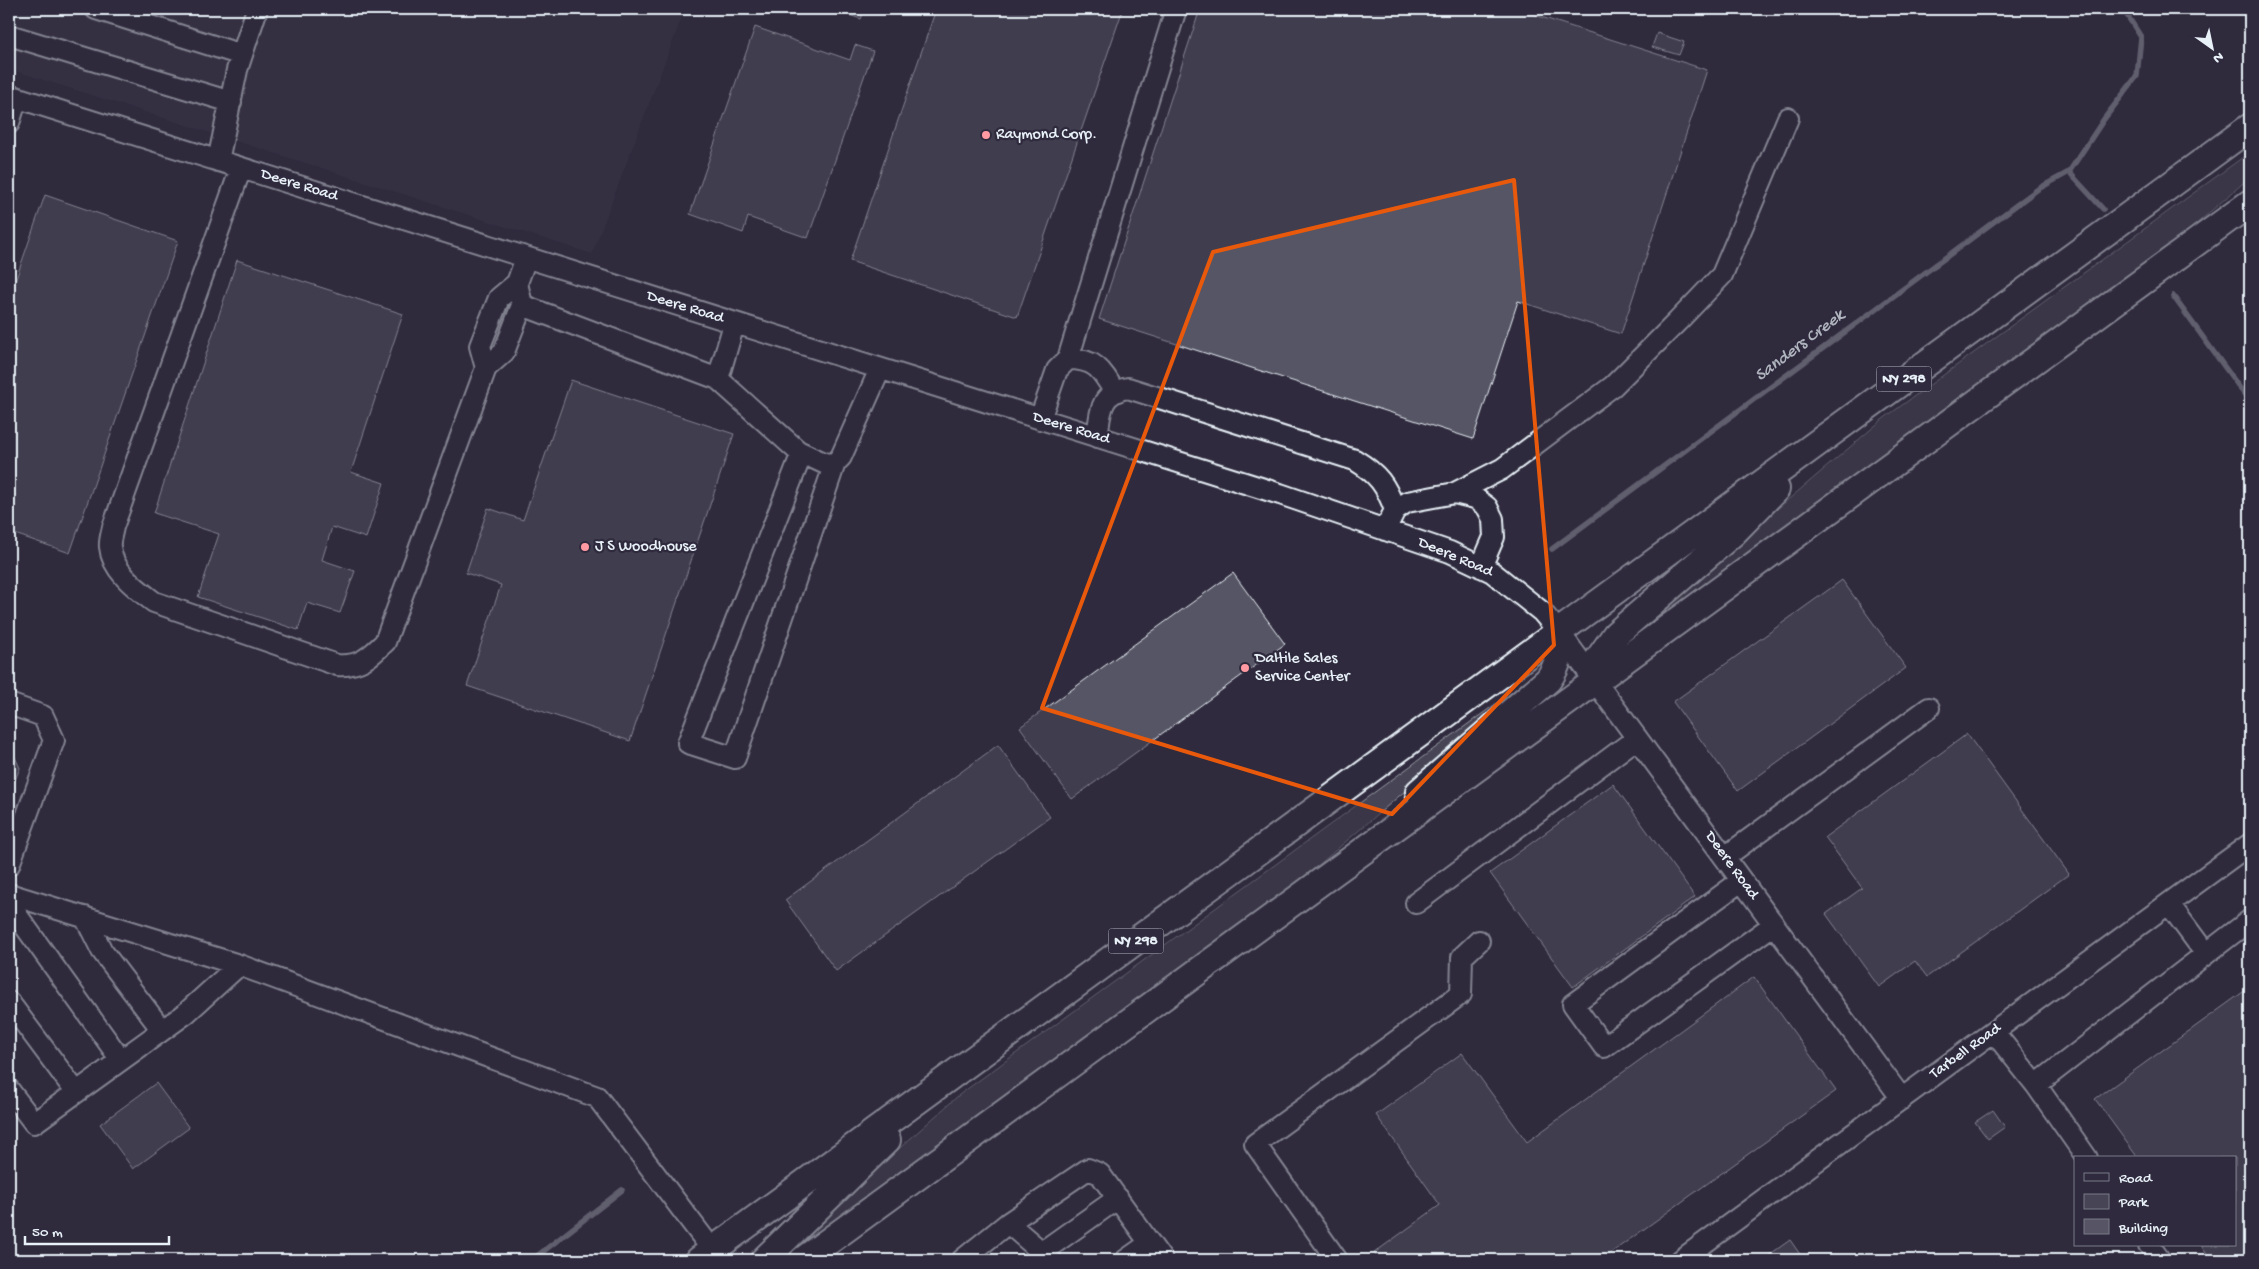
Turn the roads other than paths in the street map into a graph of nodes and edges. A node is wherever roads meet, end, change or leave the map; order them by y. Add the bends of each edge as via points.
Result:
1 (96, 9) edge
2 (257, 9) edge
3 (1176, 9) edge
4 (9, 35) edge
5 (242, 55) junction
6 (13, 96) edge
7 (230, 102) junction
8 (1788, 118) dead end
9 (9, 123) edge
10 (2250, 128) edge
11 (218, 161) junction
12 (240, 168) junction
13 (2246, 205) edge
14 (526, 258) junction
15 (517, 283) junction
16 (522, 305) junction
17 (734, 324) junction
18 (1068, 359) junction
19 (486, 368) junction
20 (880, 369) junction
21 (718, 380) junction
22 (1114, 390) junction
23 (1040, 420) junction
24 (1827, 435) junction
25 (1096, 437) junction
26 (802, 453) junction
27 (835, 463) junction
28 (1455, 493) junction
29 (1395, 510) junction
30 (1385, 530) junction
31 (1481, 567) junction
32 (1559, 632) junction
33 (1595, 681) junction
34 (9, 704) edge
35 (1929, 708) dead end
36 (1637, 738) junction
37 (2250, 844) edge
38 (10, 857) edge
39 (1725, 858) junction
40 (1338, 868) junction
41 (1741, 881) junction
42 (9, 894) edge
43 (1416, 902) dead end
44 (9, 904) edge
45 (2169, 904) junction
46 (85, 917) junction
47 (2250, 920) edge
48 (1773, 925) junction
49 (1479, 941) dead end
50 (2206, 954) junction
51 (240, 965) junction
52 (9, 1002) edge
53 (162, 1030) junction
54 (1994, 1032) junction
55 (121, 1060) junction
56 (953, 1074) junction
57 (2036, 1085) junction
58 (9, 1090) edge
59 (76, 1092) junction
60 (1902, 1099) junction
61 (2086, 1156) edge
62 (1118, 1198) junction
63 (1008, 1223) junction
64 (1150, 1243) junction
65 (2150, 1246) edge
66 (1046, 1256) edge
67 (712, 1258) edge
68 (764, 1260) edge
69 (802, 1260) edge
70 (962, 1260) edge
71 (1126, 1260) edge
72 (1162, 1260) edge
73 (1337, 1260) edge
74 (1681, 1260) edge
75 (2160, 1260) edge

1 - 5 street
2 - 5 street
3 - 18 street
4 - 7 street
5 - 7 street
6 - 9 street
6 - 11 street, Deere Road
7 - 11 street
8 - 28 street via 1722,275 1613,386 1502,469
10 - 24 main road, NY 298
11 - 12 street, Deere Road
12 - 14 street, Deere Road
12 - 19 street via 113,527 110,547 118,567 133,587 154,602 338,665 352,666 370,657 385,642
13 - 33 main road
14 - 15 street
14 - 17 street, Deere Road
15 - 16 street
15 - 19 street via 499,298 480,346
16 - 19 street via 504,352
16 - 21 street
17 - 20 street, Deere Road
17 - 21 street
18 - 22 street via 1085,359 1103,373
18 - 23 street via 1058,370
20 - 23 street, Deere Road
20 - 27 street via 841,458
21 - 26 street
22 - 25 street via 1103,402
22 - 29 street via 1128,388 1355,460 1374,472 1389,492
23 - 25 street, Deere Road
24 - 32 main road, NY 298
24 - 33 main road via 1733,533 1616,634 1595,664
25 - 30 street, Deere Road
26 - 27 street via 826,464
26 - 27 street via 688,743 735,758
28 - 29 street via 1407,502
28 - 31 street via 1475,498 1493,519 1494,537
29 - 30 street
30 - 31 street, Deere Road via 1450,552
31 - 32 street, Deere Road via 1513,586
32 - 33 street, Deere Road
32 - 40 main road via 1560,657 1548,680 1443,769
32 - 56 main road, NY 298
33 - 36 street, Deere Road
33 - 40 main road
34 - 38 street via 43,716 54,740
35 - 39 street
36 - 39 street, Deere Road
36 - 43 street
37 - 45 street, Tarbell Road
39 - 41 street, Deere Road
40 - 69 main road
41 - 48 street, Deere Road
41 - 48 street via 1573,1004 1604,1047
42 - 46 street
44 - 55 street
45 - 50 street
45 - 54 street, Tarbell Road
46 - 51 street
46 - 53 street via 102,951
47 - 50 street
48 - 60 street, Deere Road
49 - 73 street via 1462,957 1461,994 1255,1144
50 - 57 street
51 - 53 street
51 - 67 street via 597,1097
52 - 59 street
53 - 55 street
54 - 57 street
54 - 60 street, Tarbell Road
55 - 59 street
56 - 67 main road, NY 298
56 - 68 main road
57 - 61 street
58 - 59 street via 34,1123
60 - 74 street, Tarbell Road
62 - 63 street via 1100,1174 1088,1169
62 - 64 street
62 - 66 street
63 - 66 street
63 - 70 street
64 - 71 street
64 - 72 street
65 - 75 street

